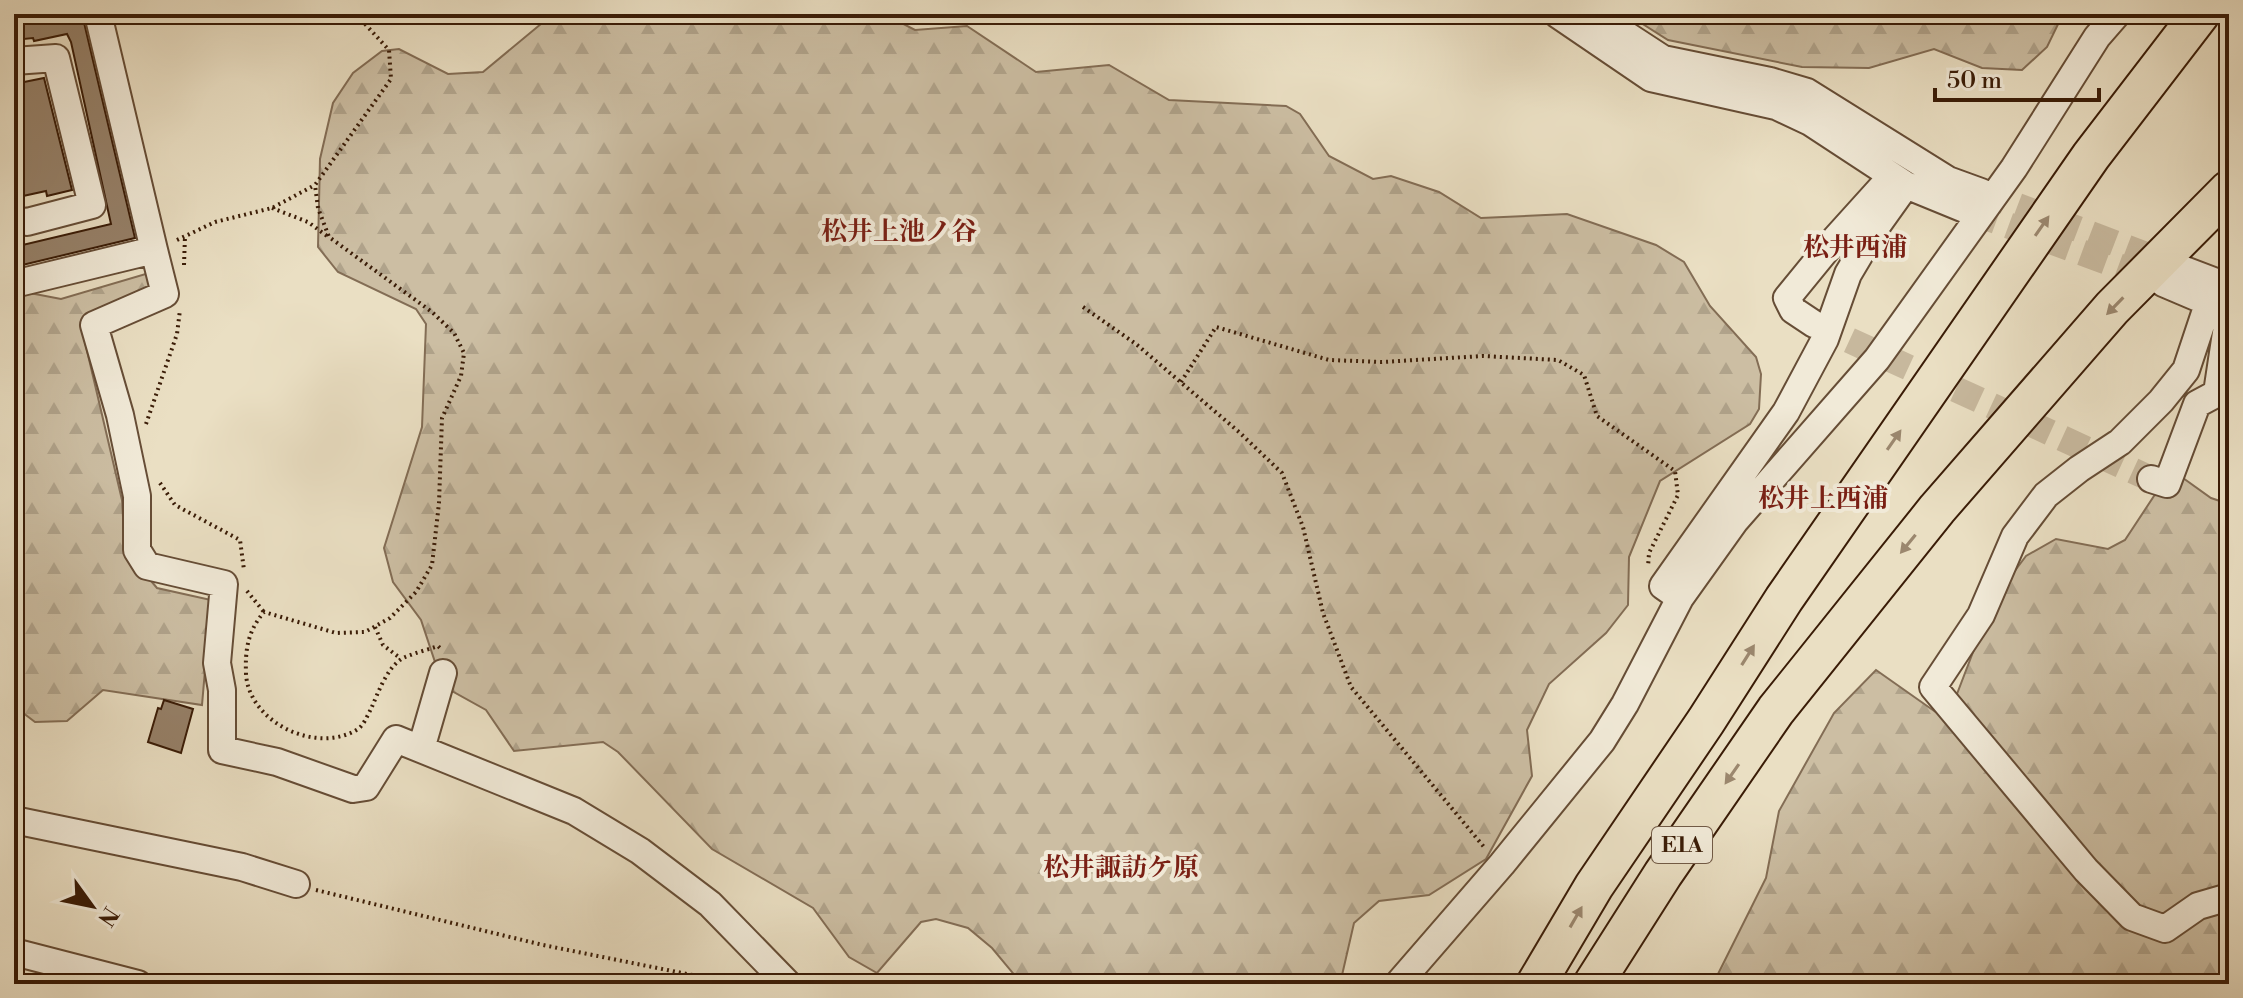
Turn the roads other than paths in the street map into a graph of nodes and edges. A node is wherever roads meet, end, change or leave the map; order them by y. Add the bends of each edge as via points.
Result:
1 (98, 14) edge
2 (1557, 14) edge
3 (1594, 14) edge
4 (2117, 14) edge
5 (2200, 14) edge
6 (14, 61) edge
7 (1899, 180) junction
8 (2229, 190) edge
9 (14, 220) edge
10 (154, 250) junction
11 (2168, 274) tunnel mouth
12 (14, 284) edge
13 (2224, 302) edge
14 (1814, 324) tunnel mouth
15 (2223, 392) edge
16 (2151, 479) dead end
17 (1671, 592) junction
18 (443, 673) road end
19 (421, 749) junction
20 (14, 820) edge
21 (296, 884) road end
22 (2229, 897) edge
23 (14, 952) edge
24 (138, 984) edge
25 (788, 984) edge
26 (1398, 984) edge
27 (1536, 984) edge
28 (1593, 984) edge

1 - 10 street
2 - 7 street via 1651,78 1776,106
3 - 7 street via 1663,59 1807,92 1976,202
4 - 17 street via 1877,359
27 -> 5 highway, E1A via 1594,886 1784,599 2082,169
6 - 9 street via 56,58 92,205 27,222
7 - 14 street via 1836,238 1787,298 1793,310
7 - 17 street via 1848,274 1825,339 1786,412
8 -> 28 highway, E1A via 2112,308 1927,520 1776,710
10 - 12 street
10 - 19 street via 165,294 94,325 137,496 137,550 147,566 224,584 217,663 222,750 277,762 353,789 366,787 396,739
11 - 13 street
13 - 15 street
13 - 22 street via 2186,370 2161,401 2120,442 2046,495 2015,536 1981,615 1933,687 2086,870 2132,917 2165,929 2198,906
15 - 16 street via 2197,404 2167,484
17 - 26 street via 1625,704 1602,741
18 - 19 street
19 - 25 street via 574,811 640,851 710,904
20 - 21 street via 242,867
23 - 24 street

